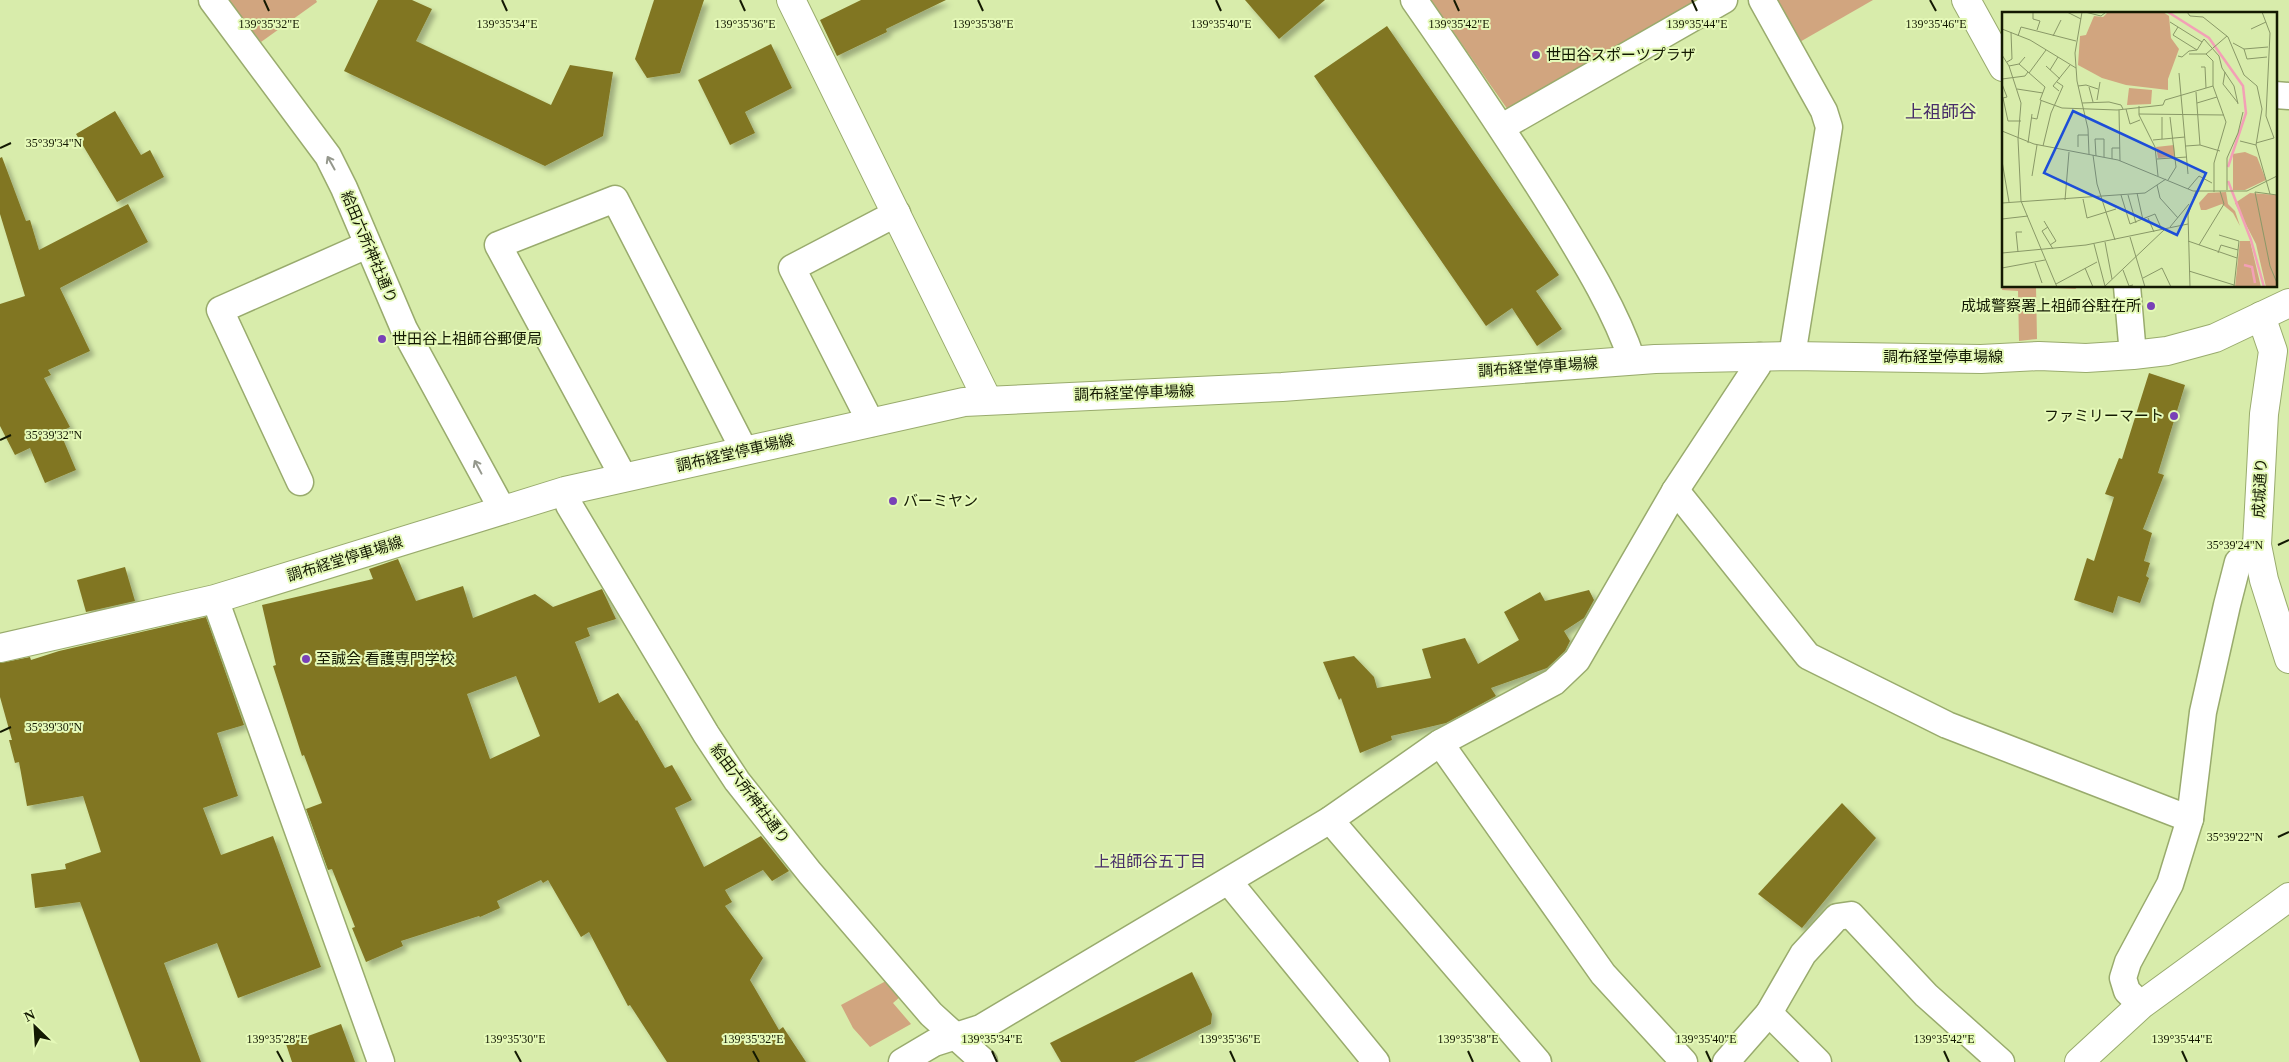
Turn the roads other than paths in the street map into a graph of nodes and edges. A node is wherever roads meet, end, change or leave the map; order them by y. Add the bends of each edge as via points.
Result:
1 (212, 0) edge
2 (791, 0) edge
3 (1414, 0) edge
4 (1724, 0) edge
5 (1762, 0) edge
6 (1966, 0) edge
7 (2002, 65) edge
8 (2276, 95) edge
9 (2289, 96) edge
10 (1502, 127) junction
11 (897, 213) junction
12 (367, 245) junction
13 (2127, 288) edge
14 (2289, 303) edge
15 (2261, 316) junction
16 (2133, 355) junction
17 (1759, 356) junction
18 (1792, 356) junction
19 (1632, 360) junction
20 (988, 399) junction
21 (872, 423) junction
22 (744, 450) junction
23 (624, 478) junction
24 (300, 482) dead end
25 (565, 491) junction
26 (1675, 492) junction
27 (502, 509) junction
28 (2258, 545) junction
29 (215, 599) junction
30 (0, 648) edge
31 (2289, 659) edge
32 (1440, 743) junction
33 (2190, 819) junction
34 (1330, 820) junction
35 (1229, 882) junction
36 (2289, 896) edge
37 (2141, 1005) junction
38 (1769, 1013) junction
39 (955, 1036) junction
40 (381, 1062) edge
41 (902, 1062) edge
42 (984, 1062) edge
43 (1376, 1062) edge
44 (1538, 1062) edge
45 (1684, 1062) edge
46 (1726, 1062) edge
47 (1818, 1062) edge
48 (2001, 1062) edge
49 (2080, 1062) edge

12 -> 1 street, 給田六所神社通り via 328,156
2 - 11 main road
3 - 10 street
4 - 10 street
5 - 18 street via 1824,111 1829,126
6 - 7 main road
8 - 9 street
10 - 19 street via 1576,247 1625,340
11 - 20 main road
11 - 21 street via 792,268
12 - 24 street via 220,310
27 -> 12 street, 給田六所神社通り via 404,329
13 - 16 street
14 - 15 main road, 調布経堂停車場線
15 - 16 main road, 調布経堂停車場線 via 2215,338 2167,351
15 - 28 main road, 成城通り via 2273,351 2264,414
16 - 18 main road, 調布経堂停車場線 via 2086,358
17 - 18 main road, 調布経堂停車場線
17 - 19 main road, 調布経堂停車場線
17 - 26 street via 1758,365
19 - 20 main road, 調布経堂停車場線 via 1282,387
20 - 21 main road, 調布経堂停車場線
21 - 22 main road, 調布経堂停車場線
22 - 23 main road, 調布経堂停車場線
22 - 23 street via 615,199 498,245
23 - 25 main road, 調布経堂停車場線
25 - 27 main road, 調布経堂停車場線
25 - 39 street, 給田六所神社通り via 569,505 737,781 816,880 931,1014
26 - 32 street via 1577,660 1554,682
26 - 33 street via 1808,656 1947,725
27 - 29 main road, 調布経堂停車場線
28 - 31 main road, 成城通り via 2264,580
28 - 33 street via 2238,562 2227,605 2204,712
29 - 30 main road, 調布経堂停車場線
29 - 40 street
32 - 34 street
32 - 45 street via 1603,974
33 - 37 street via 2170,884 2128,962 2123,978 2128,991
34 - 35 street
34 - 44 street
35 - 39 street via 981,1028
35 - 43 street
36 - 37 main road
37 - 49 main road
38 - 46 street
38 - 47 street
38 - 48 street via 1803,954 1837,917 1851,915 1926,995
39 - 41 street via 934,1043
39 - 42 street, 給田六所神社通り

